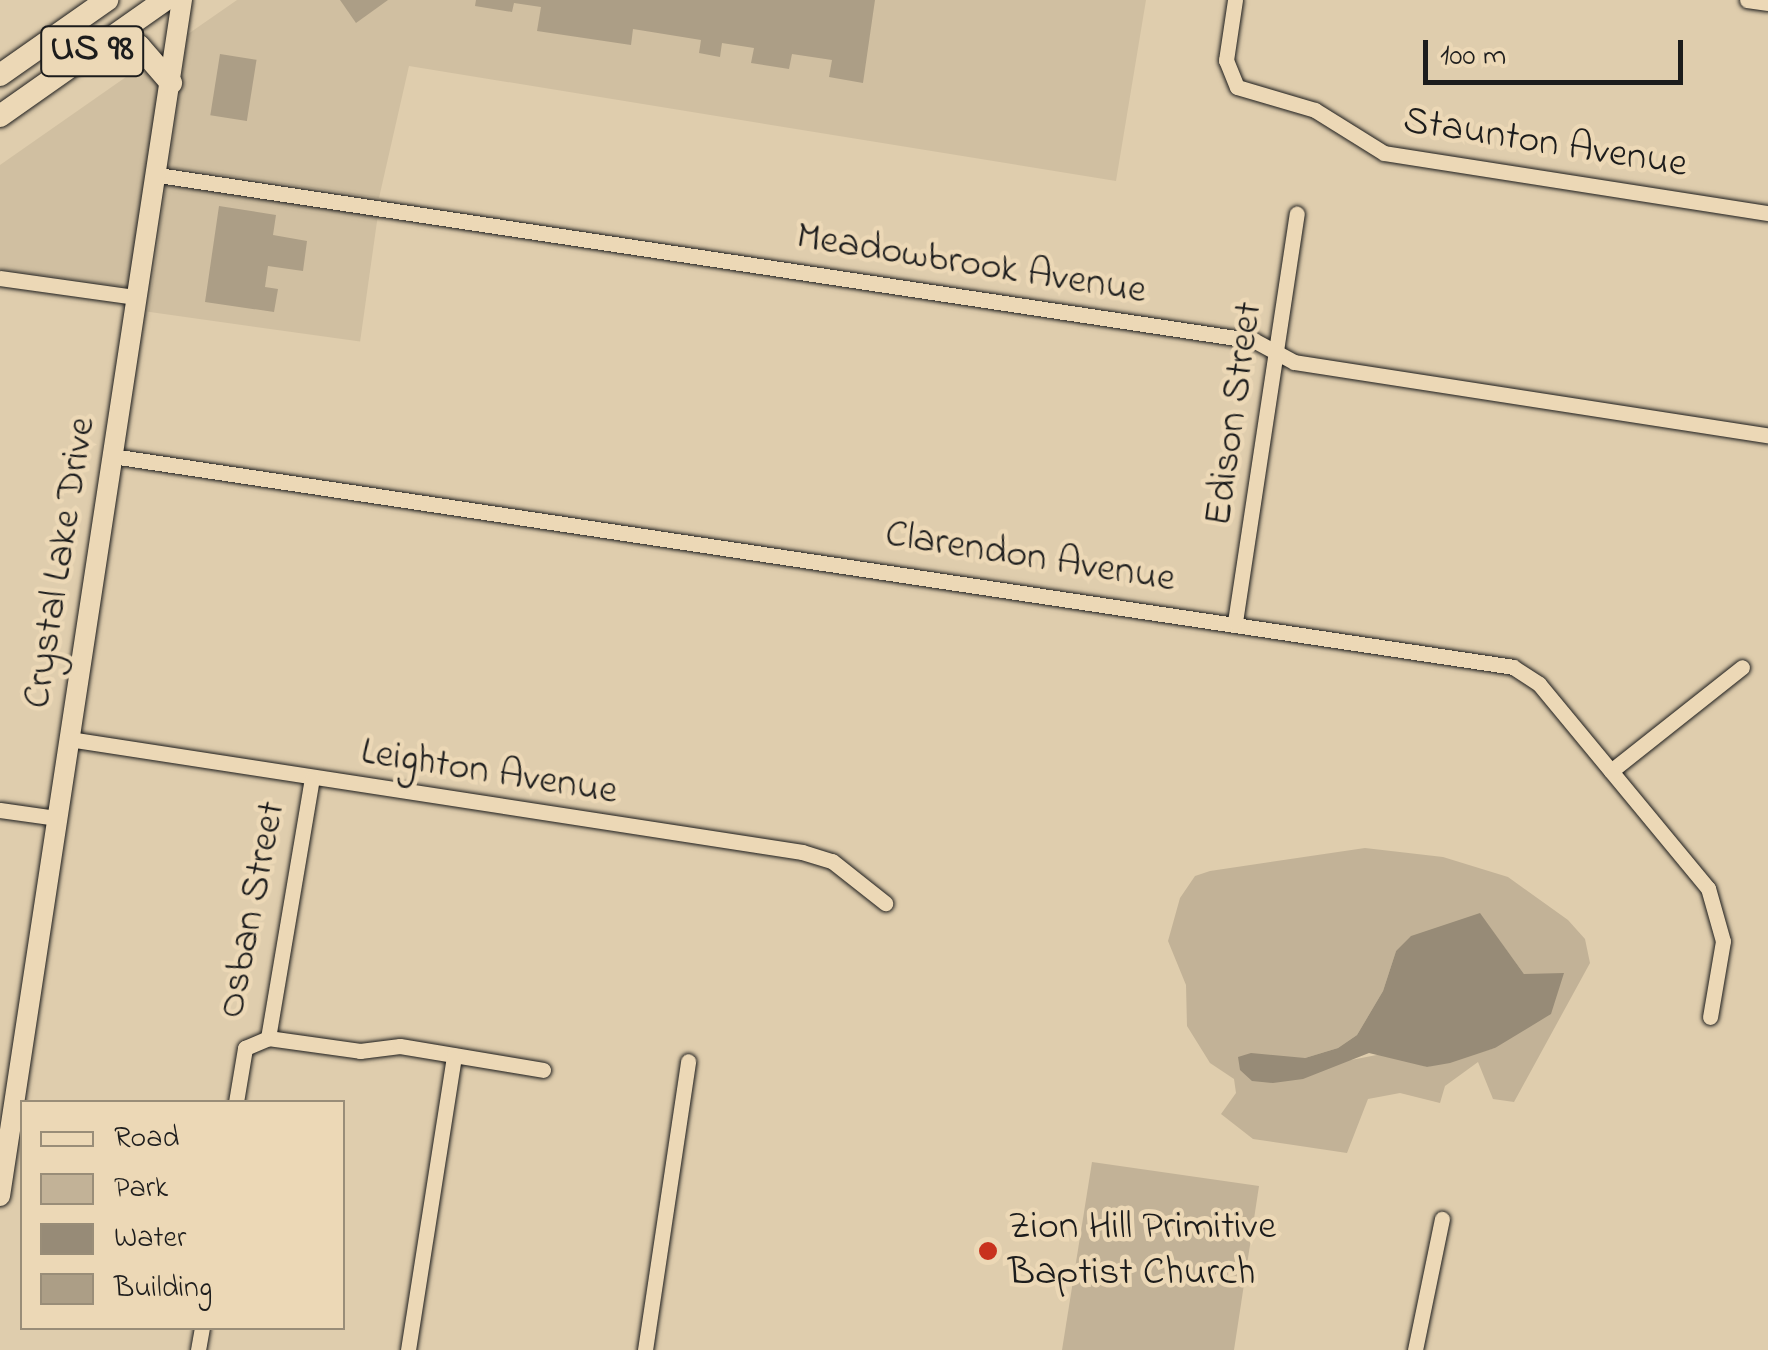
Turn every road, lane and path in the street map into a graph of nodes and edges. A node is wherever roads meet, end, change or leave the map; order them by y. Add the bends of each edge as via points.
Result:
1 (107, 0) edge
2 (165, 0) edge
3 (182, 0) edge
4 (1235, 0) edge
5 (1747, 0) edge
6 (1768, 3) edge
7 (100, 46) junction
8 (0, 75) edge
9 (171, 83) junction
10 (0, 116) edge
11 (158, 175) junction
12 (1297, 214) dead end
13 (1768, 214) edge
14 (0, 278) edge
15 (136, 298) junction
16 (1276, 349) junction
17 (1768, 434) edge
18 (112, 456) junction
19 (1235, 622) junction
20 (1742, 667) dead end
21 (69, 740) junction
22 (1612, 771) junction
23 (312, 778) junction
24 (0, 810) edge
25 (57, 818) junction
26 (885, 903) dead end
27 (1710, 1017) dead end
28 (268, 1038) junction
29 (454, 1056) junction
30 (688, 1061) dead end
31 (543, 1070) dead end
32 (236, 1100) edge
33 (0, 1196) edge
34 (1442, 1220) dead end
35 (408, 1350) edge
36 (645, 1350) edge
37 (1415, 1350) edge

1 - 8 main road, US 98
2 - 7 main road, US 98
3 - 9 street, Crystal Lake Drive
4 - 13 street, Staunton Avenue via 1226,60 1237,87 1314,110 1384,153
5 - 6 street
7 - 9 main road via 140,46
7 - 10 main road, US 98
9 - 11 street, Crystal Lake Drive
11 - 15 street, Crystal Lake Drive
11 - 16 street, Meadowbrook Avenue
12 - 16 street, Edison Street
14 - 15 street
15 - 18 street, Crystal Lake Drive
16 - 17 street, Meadowbrook Avenue via 1294,362
16 - 19 street, Edison Street
18 - 19 street, Clarendon Avenue
18 - 21 street, Crystal Lake Drive
19 - 22 street, Clarendon Avenue via 1513,667 1539,684
20 - 22 street
21 - 23 street, Leighton Avenue
21 - 25 street, Crystal Lake Drive
22 - 27 street, Clarendon Avenue via 1708,888 1720,913 1723,941
23 - 26 street, Leighton Avenue via 802,852 832,862
23 - 28 street, Osban Street
24 - 25 street
25 - 33 street, Crystal Lake Drive
28 - 29 street
28 - 32 street, Osban Street via 245,1048
29 - 31 street
29 - 35 street
30 - 36 street
34 - 37 street

